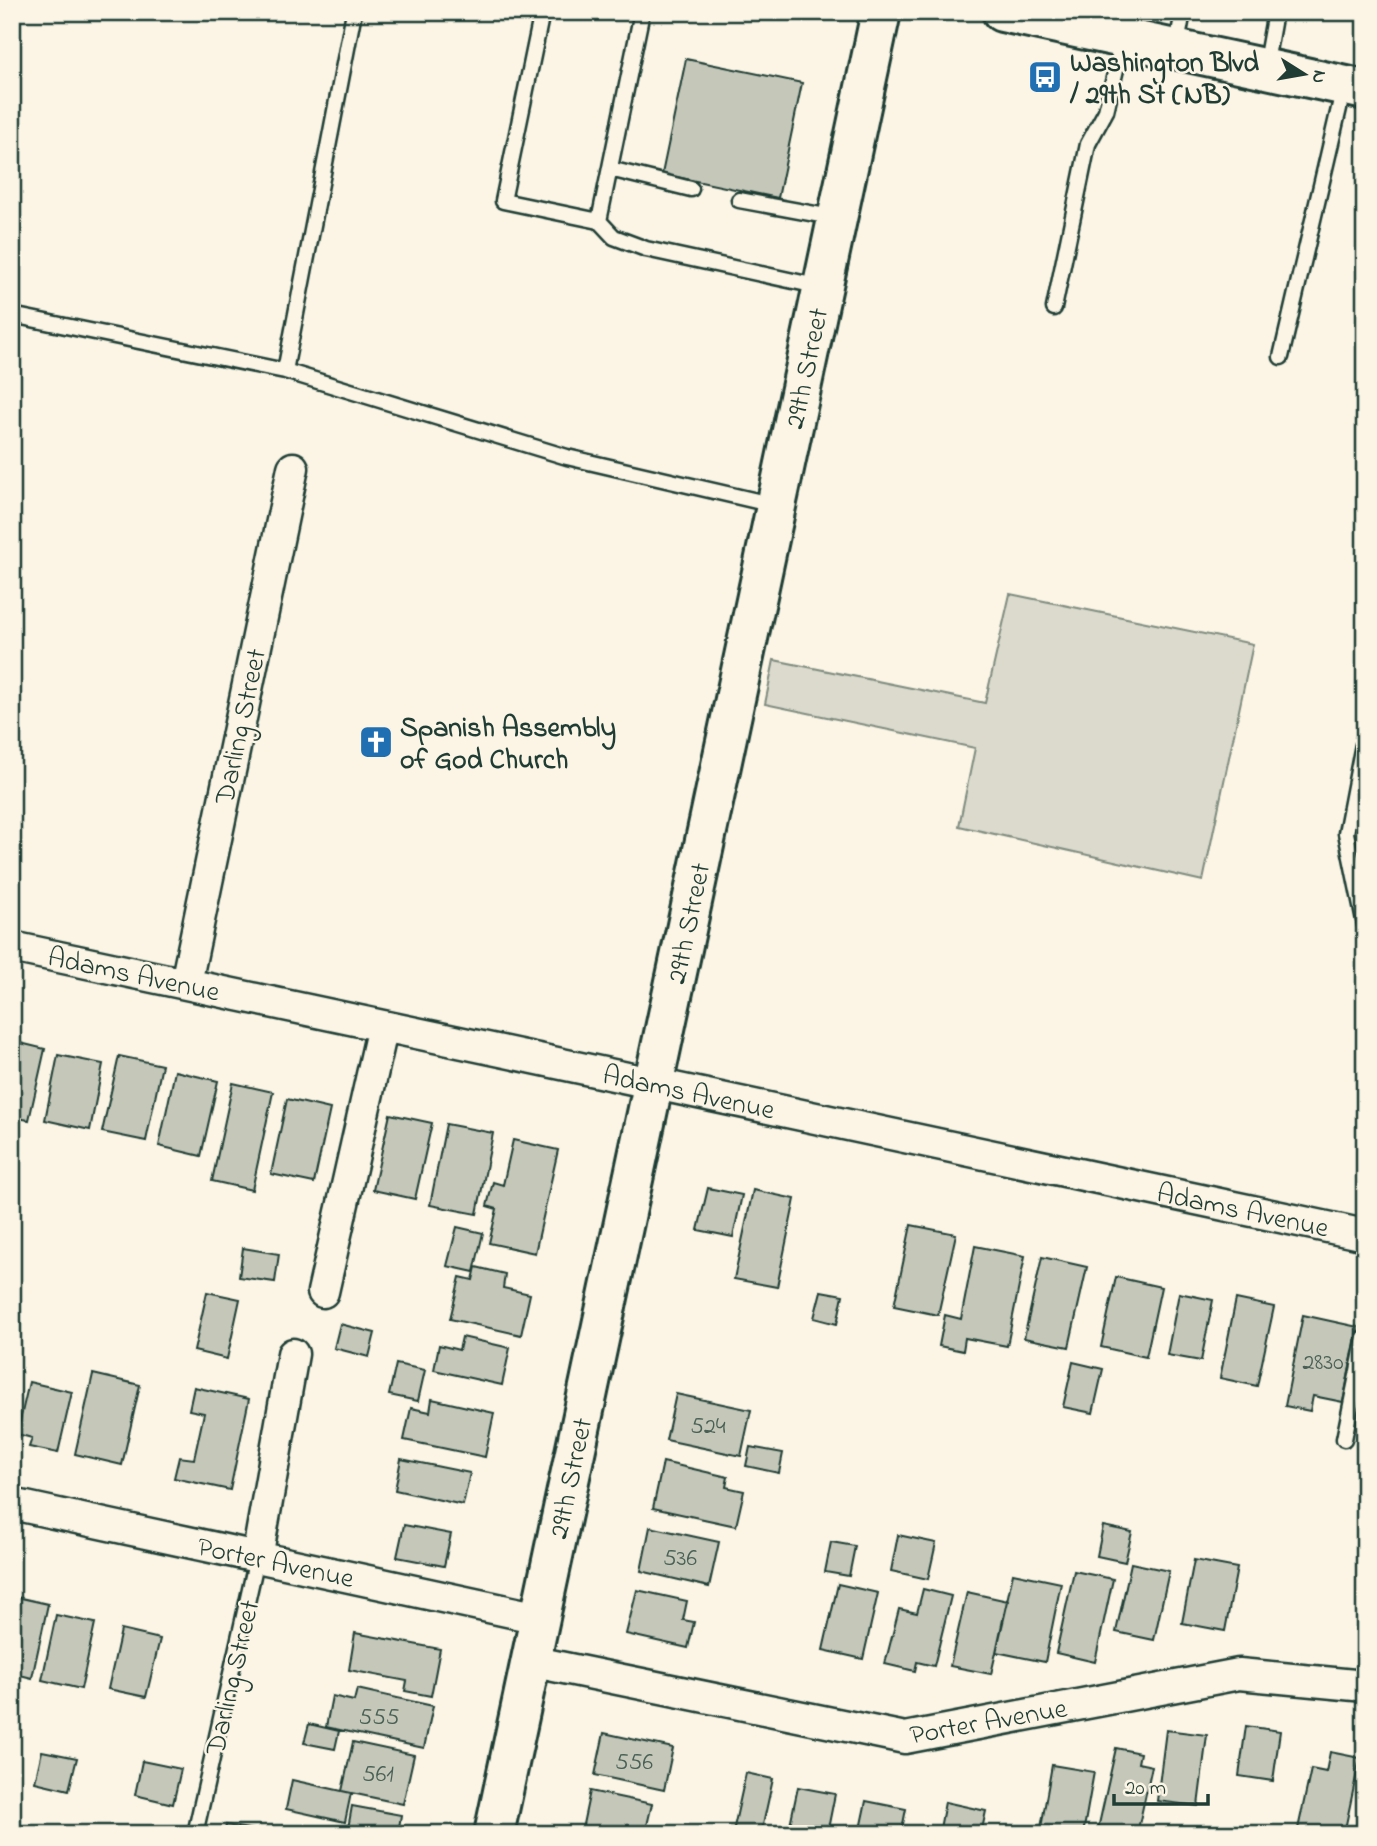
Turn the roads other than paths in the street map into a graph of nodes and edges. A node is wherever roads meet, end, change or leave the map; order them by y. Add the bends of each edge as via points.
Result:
1 (354, 12) edge
2 (542, 12) edge
3 (642, 12) edge
4 (881, 12) edge
5 (1002, 12) edge
6 (1183, 12) edge
7 (1275, 12) edge
8 (1123, 40) junction
9 (1176, 51) junction
10 (1265, 69) junction
11 (1354, 88) edge
12 (610, 169) junction
13 (691, 190) dead end
14 (739, 200) dead end
15 (837, 218) junction
16 (599, 221) junction
17 (822, 287) junction
18 (1054, 308) dead end
19 (12, 315) edge
20 (1281, 357) dead end
21 (285, 371) junction
22 (293, 468) dead end
23 (775, 505) junction
24 (1365, 734) edge
25 (1365, 925) edge
26 (12, 947) edge
27 (186, 983) junction
28 (383, 1026) junction
29 (653, 1083) junction
30 (1365, 1235) edge
31 (323, 1292) dead end
32 (1365, 1337) edge
33 (293, 1354) dead end
34 (1344, 1439) dead end
35 (12, 1504) edge
36 (257, 1558) junction
37 (539, 1618) junction
38 (530, 1661) junction
39 (1365, 1686) edge
40 (195, 1834) edge
41 (494, 1834) edge

1 - 21 lane
2 - 16 lane via 503,201
3 - 12 lane
4 - 15 street, 29th Street
5 - 8 street
6 - 9 lane
7 - 10 lane
8 - 9 street
8 - 18 lane via 1106,111 1088,144
9 - 10 street
10 - 11 street
11 - 20 lane
12 - 13 lane
12 - 16 lane
14 - 15 lane
15 - 17 street, 29th Street
16 - 17 lane via 614,237 634,246
17 - 23 street, 29th Street
19 - 21 lane
21 - 23 lane via 567,457
22 - 27 street, Darling Street
23 - 29 street, 29th Street
24 - 25 lane via 1346,833
26 - 27 street, Adams Avenue
27 - 28 street, Adams Avenue
28 - 29 street, Adams Avenue
28 - 31 street
29 - 30 street, Adams Avenue
29 - 37 street, 29th Street
32 - 34 lane
33 - 36 street, Darling Street
35 - 36 street, Porter Avenue
36 - 37 street, Porter Avenue
36 - 40 lane, Darling Street
37 - 38 street, 29th Street
38 - 39 street, Porter Avenue via 905,1738 1240,1674
38 - 41 street, 29th Street

